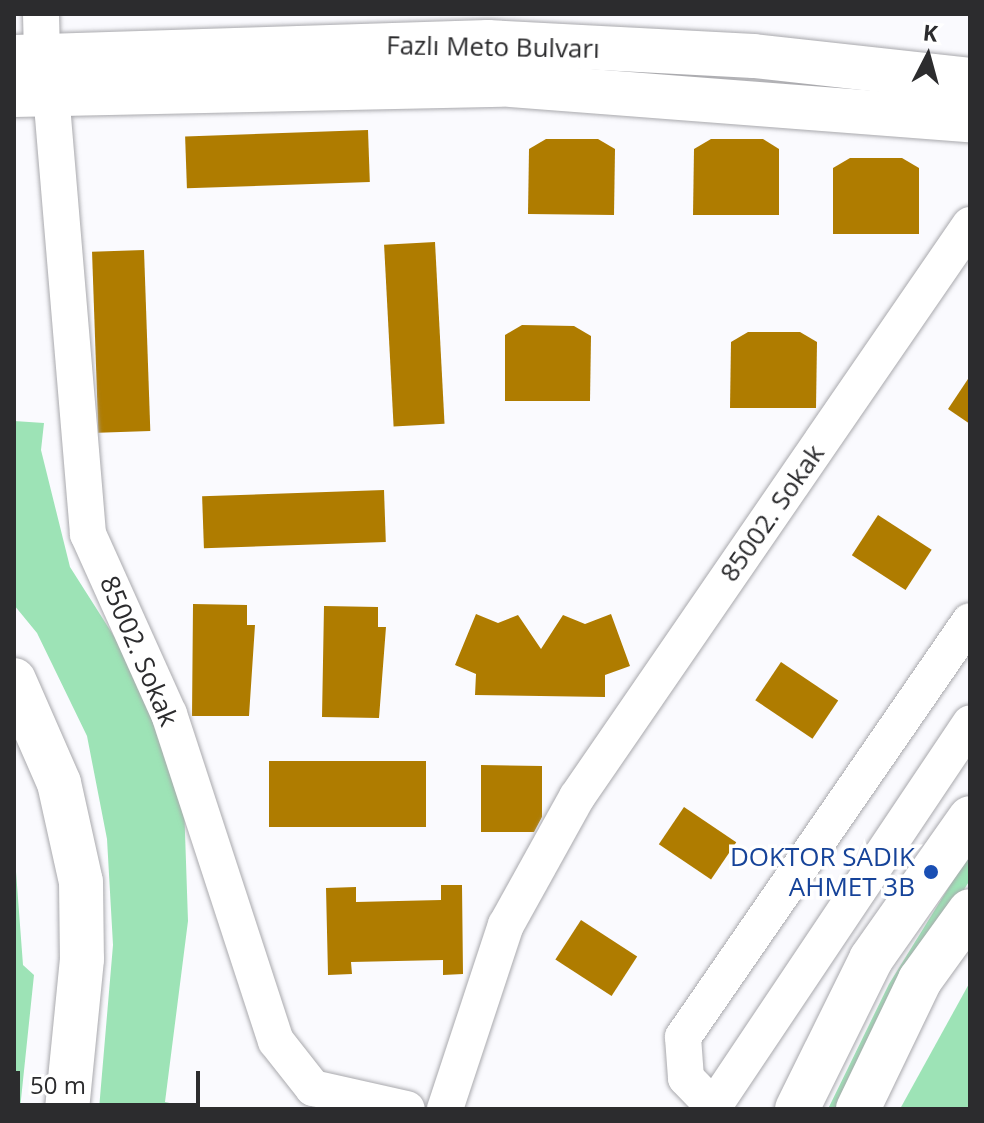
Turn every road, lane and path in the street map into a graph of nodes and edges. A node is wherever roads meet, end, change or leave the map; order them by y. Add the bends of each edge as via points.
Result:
1 (488, 28) edge
2 (32, 63) edge
3 (970, 80) edge
4 (970, 120) edge
5 (970, 225) edge
6 (970, 621) edge
7 (14, 680) edge
8 (918, 702) junction
9 (968, 730) edge
10 (14, 745) edge
11 (970, 818) edge
12 (970, 911) edge
13 (712, 1108) edge
14 (36, 1109) edge
15 (67, 1109) edge
16 (407, 1109) edge
17 (445, 1109) edge
18 (797, 1109) edge
19 (858, 1109) edge

1 - 2 main road, Fazlı Meto Bulvarı
1 - 3 main road, Fazlı Meto Bulvarı
2 - 4 main road, Fazlı Meto Bulvarı via 511,85
2 - 16 street, 85002. Sokak via 88,534 169,714 276,1041 313,1088
5 - 17 street, 85002. Sokak via 577,797 506,925
6 - 8 street
7 - 15 main road via 59,783 81,882 82,973
8 - 9 street
8 - 13 street via 683,1037 686,1078
9 - 13 street
10 - 14 main road via 36,802 55,913
11 - 18 main road via 871,959
12 - 19 main road via 920,980

